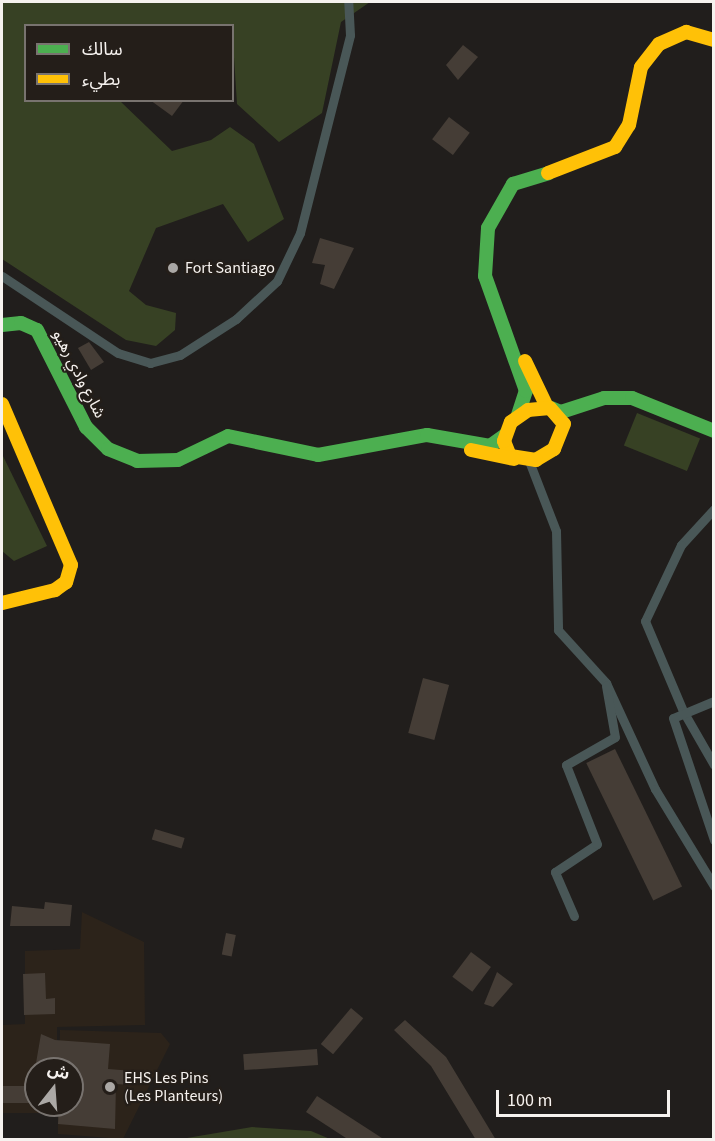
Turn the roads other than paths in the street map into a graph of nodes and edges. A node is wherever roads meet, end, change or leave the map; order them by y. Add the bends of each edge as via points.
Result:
1 (348, 2) edge
2 (714, 40) edge
3 (2, 276) edge
4 (2, 326) edge
5 (510, 335) junction
6 (604, 398) junction
7 (2, 404) edge
8 (549, 407) junction
9 (518, 415) junction
10 (564, 430) junction
11 (714, 431) edge
12 (505, 435) junction
13 (399, 440) junction
14 (514, 459) junction
15 (529, 461) junction
16 (714, 509) edge
17 (2, 603) edge
18 (606, 684) junction
19 (714, 700) edge
20 (683, 711) junction
21 (713, 764) edge
22 (714, 840) edge
23 (714, 886) edge
24 (574, 916) dead end

1 - 3 street via 350,35 300,233 277,281 236,319 180,355 150,363 118,353
2 - 5 street via 686,32 658,44 641,67 629,125 615,147 600,157 513,184 498,203 488,228 485,276
4 - 13 street, شارع وادي رهيو via 21,323 40,333 86,427 127,458 178,460 228,436 318,455
5 - 8 street
5 - 9 street via 526,391
6 - 8 street via 573,410
6 - 10 street
6 - 11 street via 644,401
7 - 17 street via 71,565 66,582 48,594
8 - 9 street
8 - 10 street via 560,414
9 - 12 street
10 - 15 street via 554,449
12 - 13 street, شارع وادي رهيو via 486,446 432,435
12 - 14 street via 504,446
13 - 14 street, شارع وادي رهيو via 434,440
14 - 15 street
15 - 18 street via 556,531 558,630
16 - 20 street via 681,545 645,621
18 - 23 street via 655,789
18 - 24 street via 615,737 566,765 597,844 555,872
19 - 20 street
20 - 21 street
20 - 22 street via 673,718 673,728

